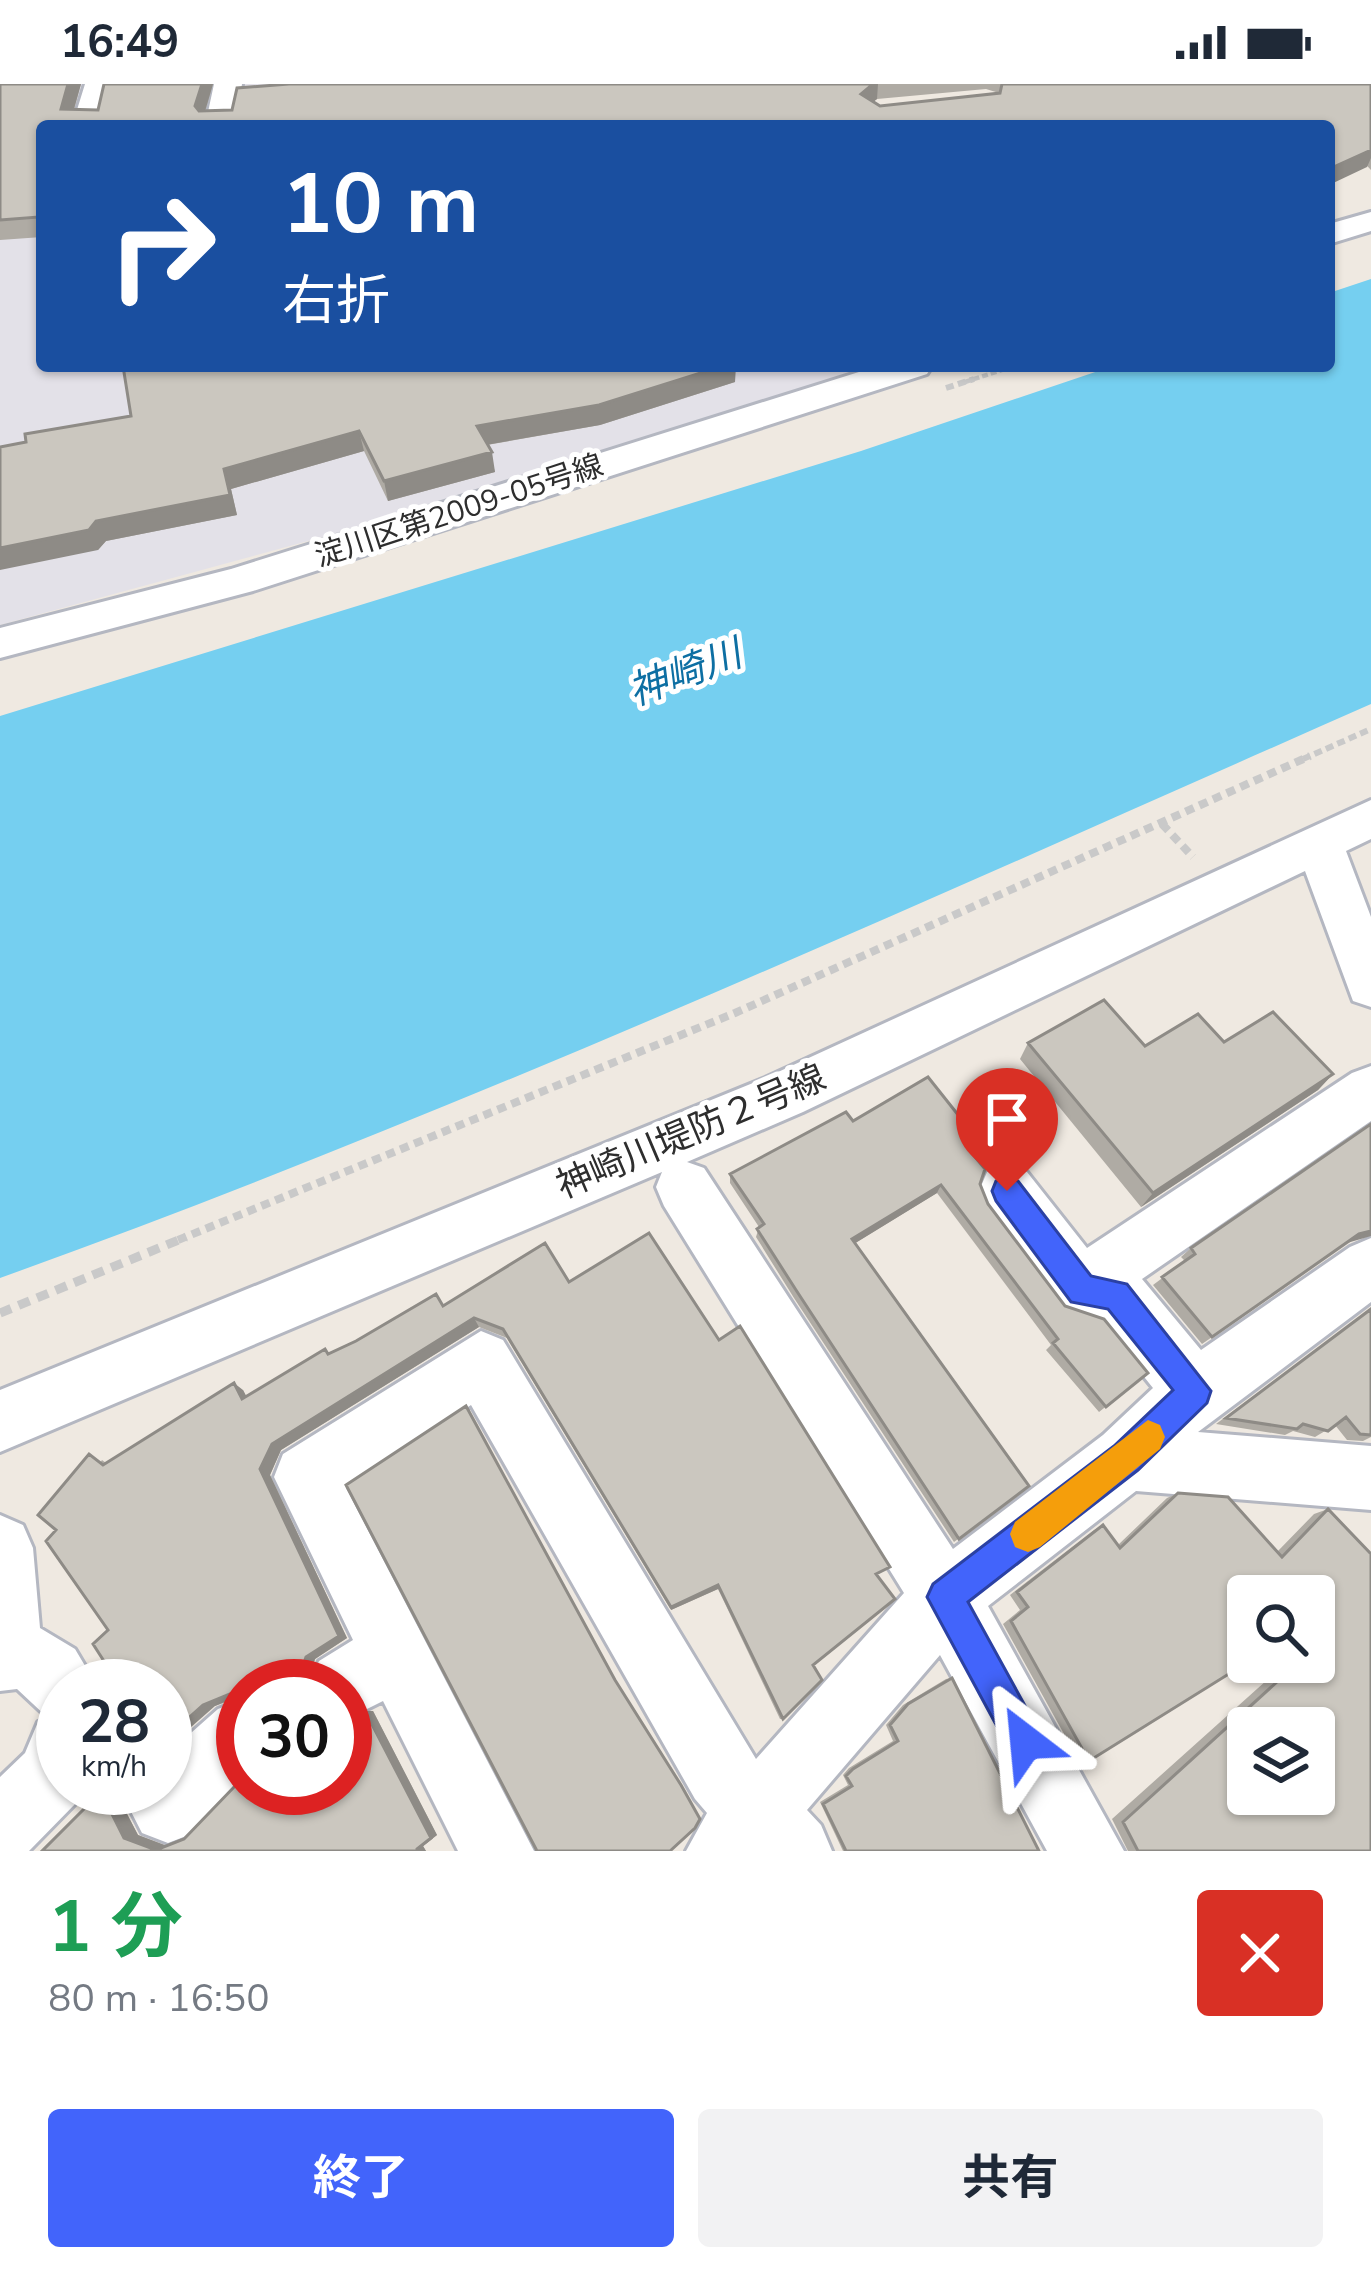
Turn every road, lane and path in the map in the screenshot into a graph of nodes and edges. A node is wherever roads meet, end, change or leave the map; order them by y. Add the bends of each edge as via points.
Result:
1 (99, 84) edge
2 (228, 84) edge
3 (89, 120) edge
4 (221, 120) edge
5 (1371, 221) edge
6 (1335, 232) edge
7 (895, 372) edge
8 (0, 643) edge
9 (1371, 729) edge
10 (1371, 818) edge
11 (1162, 824) junction
12 (1340, 856) edge
13 (1203, 867) dead end
14 (1371, 985) edge
15 (1371, 1090) edge
16 (684, 1187) dead end
17 (1007, 1191) dead end
18 (1371, 1267) edge
19 (1116, 1295) junction
20 (0, 1313) edge
21 (1195, 1391) junction
22 (0, 1421) edge
23 (1126, 1458) junction
24 (1371, 1478) edge
25 (0, 1548) edge
26 (945, 1597) junction
27 (367, 1659) edge
28 (24, 1666) edge
29 (372, 1672) edge
30 (216, 1760) edge
31 (192, 1783) edge
32 (36, 1793) edge
33 (0, 1828) edge
34 (759, 1839) edge
35 (497, 1851) edge
36 (1087, 1851) edge

1 - 3 street
2 - 4 street
5 - 6 street
7 - 8 street, 淀川区第2009-05号線 via 238,580
9 - 11 path
10 - 12 street, 神崎川堤防２号線
11 - 13 path
11 - 20 path via 735,1013
12 - 14 street
12 - 22 street, 神崎川堤防２号線
15 - 19 street via 1099,1274
16 - 26 street
17 - 19 street via 1083,1291
18 - 21 street
19 - 21 street
21 - 23 street
23 - 24 street
23 - 26 street
25 - 28 street
26 - 34 street
26 - 36 street
27 - 34 street via 306,1477 481,1362
29 - 35 street
30 - 31 street
32 - 33 street

